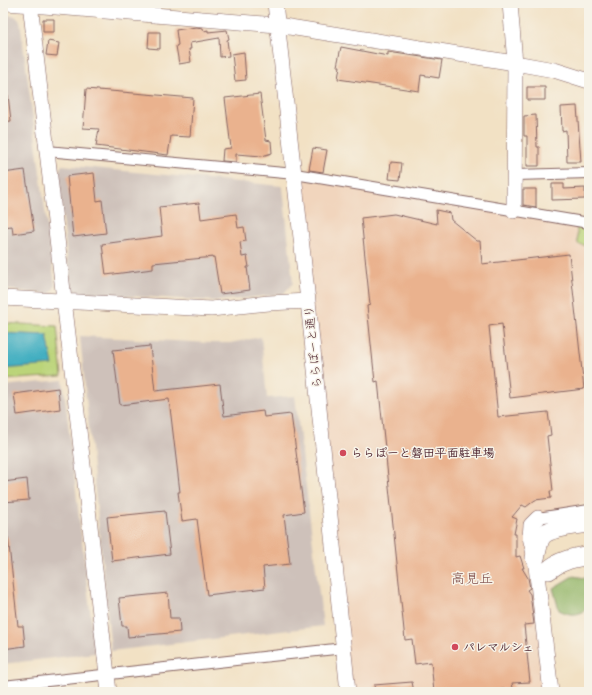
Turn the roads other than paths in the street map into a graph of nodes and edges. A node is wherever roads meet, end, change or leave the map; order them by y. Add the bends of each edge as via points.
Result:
1 (7, 3) edge
2 (275, 3) edge
3 (510, 3) edge
4 (30, 4) edge
5 (277, 25) junction
6 (515, 63) junction
7 (589, 81) edge
8 (47, 151) junction
9 (589, 173) edge
10 (295, 174) junction
11 (515, 175) junction
12 (514, 211) junction
13 (589, 223) edge
14 (3, 298) edge
15 (308, 301) junction
16 (64, 302) junction
17 (589, 510) edge
18 (538, 518) joint
19 (589, 523) edge
20 (589, 555) edge
21 (535, 558) junction
22 (549, 570) joint
23 (344, 648) junction
24 (107, 674) junction
25 (3, 686) edge
26 (109, 692) edge
27 (348, 692) edge
28 (551, 692) edge
29 (560, 692) edge

1 - 4 street
2 - 5 street, ららぽーと通り
3 - 6 street
4 - 5 street
4 - 8 street
5 - 6 street
5 - 10 street, ららぽーと通り
6 - 7 street via 554,70
6 - 11 street
8 - 10 street
8 - 16 street
9 - 11 street
10 - 12 street
10 - 15 street, ららぽーと通り
11 - 12 street
12 - 13 street
14 - 16 street
15 - 16 street via 211,309
15 - 23 street, ららぽーと通り
16 - 24 street
17 - 18 street
18 - 21 street via 531,525 530,537
19 - 21 highway via 545,532
20 - 22 highway via 563,561
21 - 28 street
22 - 29 street via 547,582
23 - 24 street
23 - 27 street, ららぽーと通り
24 - 25 street
24 - 26 street

